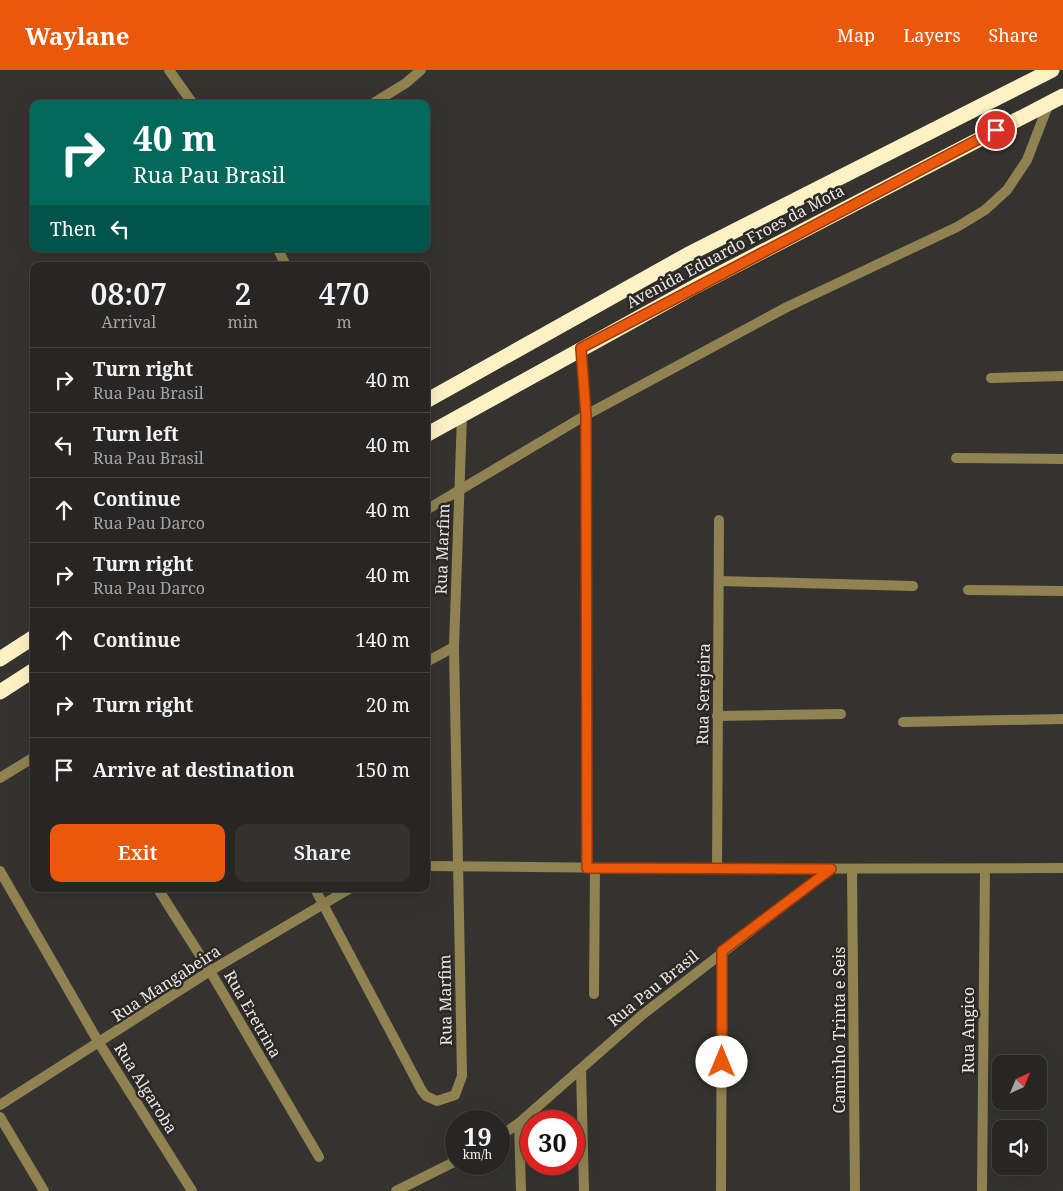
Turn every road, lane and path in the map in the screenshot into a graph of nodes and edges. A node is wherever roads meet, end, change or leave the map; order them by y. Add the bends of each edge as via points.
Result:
1 (169, 70) edge
2 (421, 70) edge
3 (1052, 70) edge
4 (1063, 96) edge
5 (190, 100) edge
6 (378, 100) edge
7 (1049, 103) junction
8 (581, 348) junction
9 (1063, 376) edge
10 (991, 378) dead end
11 (430, 399) edge
12 (462, 415) junction
13 (586, 415) junction
14 (430, 433) edge
15 (956, 458) dead end
16 (1063, 459) edge
17 (458, 490) junction
18 (430, 508) edge
19 (719, 520) dead end
20 (719, 581) junction
21 (913, 586) dead end
22 (968, 590) dead end
23 (1063, 591) edge
24 (30, 640) edge
25 (454, 647) junction
26 (0, 659) edge
27 (430, 660) edge
28 (30, 673) edge
29 (0, 692) edge
30 (841, 714) dead end
31 (717, 716) junction
32 (1063, 719) edge
33 (903, 722) dead end
34 (30, 759) edge
35 (0, 778) edge
36 (457, 865) junction
37 (430, 866) edge
38 (591, 868) junction
39 (1063, 868) edge
40 (716, 869) junction
41 (831, 869) junction
42 (852, 869) junction
43 (984, 869) junction
44 (0, 871) edge
45 (160, 892) edge
46 (317, 892) edge
47 (343, 892) edge
48 (323, 903) junction
49 (722, 951) junction
50 (210, 971) junction
51 (594, 994) dead end
52 (99, 1043) junction
53 (581, 1069) junction
54 (0, 1105) edge
55 (0, 1117) edge
56 (519, 1123) junction
57 (510, 1129) edge
58 (318, 1157) dead end
59 (445, 1166) edge
60 (44, 1191) edge
61 (192, 1191) edge
62 (396, 1191) edge
63 (521, 1191) edge
64 (584, 1191) edge
65 (720, 1191) edge
66 (855, 1191) edge
67 (982, 1191) edge

1 - 5 street
2 - 6 street
3 - 11 highway, Avenida Eduardo Froes da Mota via 687,255
4 - 7 highway, Avenida Eduardo Froes da Mota
7 - 8 highway, Avenida Eduardo Froes da Mota
7 - 13 street via 1027,160 1007,190 985,210 957,227 787,307
8 - 12 highway, Avenida Eduardo Froes da Mota
8 - 13 street
9 - 10 street
12 - 14 highway, Avenida Eduardo Froes da Mota
12 - 17 street, Rua Marfim
13 - 17 street
13 - 38 street
15 - 16 street
17 - 18 street
17 - 25 street, Rua Marfim
19 - 20 street, Rua Serejeira
20 - 21 street
20 - 31 street, Rua Serejeira
22 - 23 street
24 - 26 highway
25 - 27 street
25 - 36 street, Rua Marfim
28 - 29 highway
30 - 31 street
31 - 40 street, Rua Serejeira
32 - 33 street
34 - 35 street
36 - 37 street
36 - 38 street
36 - 48 street, Rua Marfim via 462,1076 452,1097 437,1101 422,1091
38 - 40 street
38 - 51 street
39 - 43 street
40 - 41 street
41 - 42 street
41 - 49 street, Rua Pau Brasil
42 - 43 street
42 - 66 street, Caminho Trinta e Seis
43 - 67 street, Rua Angico
44 - 52 street, Rua Algaroba
45 - 50 street, Rua Eretrina
46 - 48 street
47 - 48 street, Rua Mangabeira
48 - 50 street, Rua Mangabeira
49 - 53 street, Rua Pau Brasil
49 - 65 street
50 - 52 street, Rua Mangabeira
50 - 58 street, Rua Eretrina
52 - 54 street, Rua Mangabeira
52 - 61 street, Rua Algaroba
53 - 56 street, Rua Pau Brasil
53 - 64 street
55 - 60 street
56 - 57 street, Rua Pau Brasil
56 - 63 street
59 - 62 street

